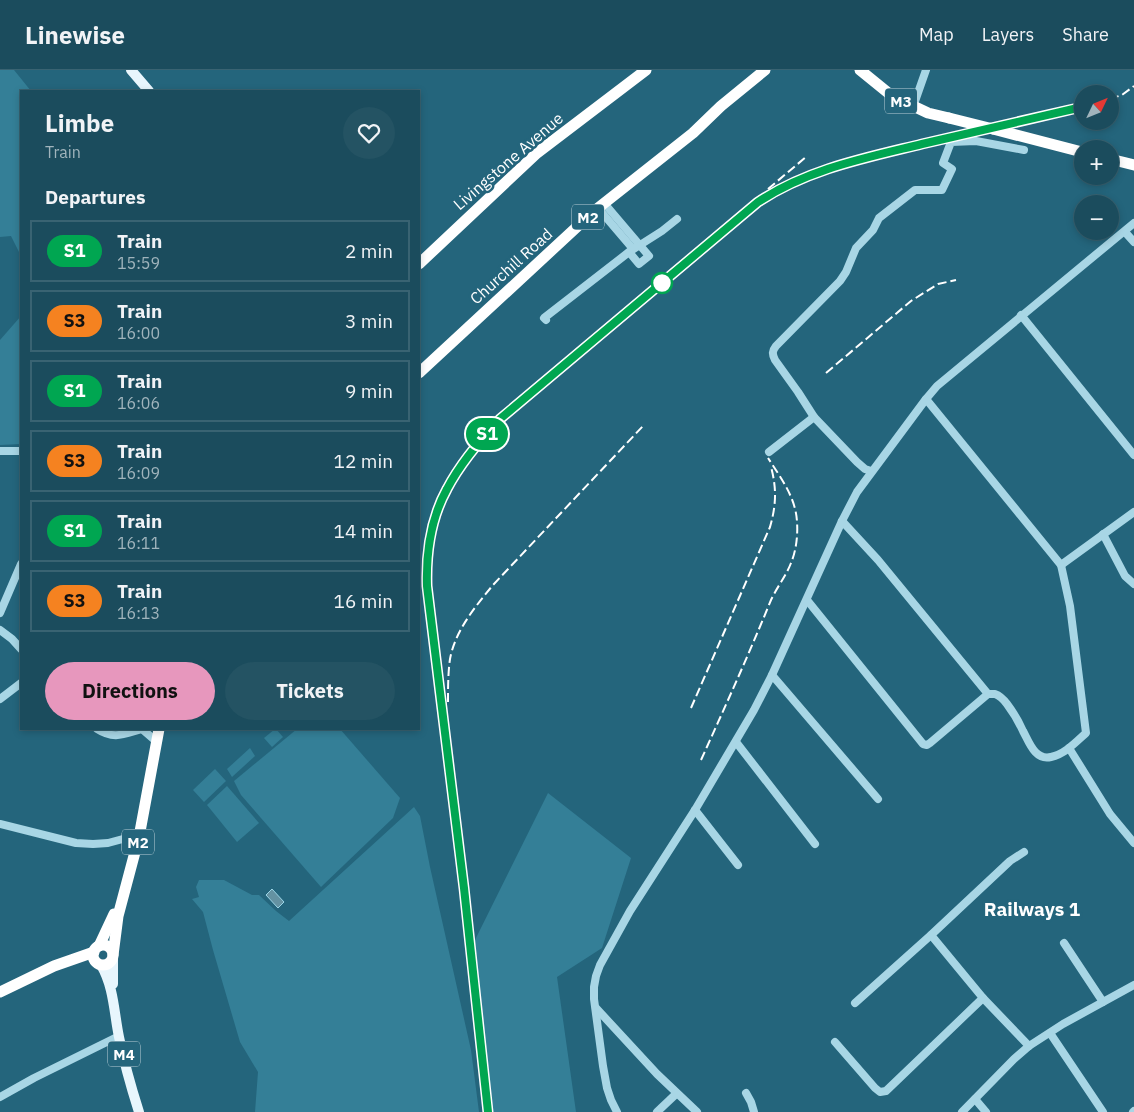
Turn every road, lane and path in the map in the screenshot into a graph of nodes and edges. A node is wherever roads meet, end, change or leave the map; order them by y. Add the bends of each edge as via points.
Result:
1 (131, 70) edge
2 (646, 70) edge
3 (765, 70) edge
4 (860, 70) edge
5 (926, 70) edge
6 (148, 90) edge
7 (913, 107) junction
8 (1024, 150) dead end
9 (1074, 150) edge
10 (1119, 161) edge
11 (1134, 165) edge
12 (601, 206) junction
13 (677, 219) dead end
14 (1134, 223) edge
15 (621, 228) junction
16 (1125, 232) junction
17 (1134, 242) edge
18 (640, 245) junction
19 (631, 251) junction
20 (420, 263) edge
21 (1021, 315) junction
22 (546, 320) dead end
23 (420, 372) edge
24 (926, 399) junction
25 (814, 417) junction
26 (0, 451) edge
27 (20, 451) edge
28 (769, 452) dead end
29 (1134, 456) edge
30 (871, 471) junction
31 (1134, 512) edge
32 (842, 521) junction
33 (1103, 534) junction
34 (1061, 565) junction
35 (20, 566) edge
36 (1134, 584) edge
37 (806, 600) junction
38 (0, 614) edge
39 (0, 630) edge
40 (20, 648) edge
41 (772, 675) junction
42 (20, 684) edge
43 (988, 694) junction
44 (0, 699) edge
45 (101, 731) edge
46 (150, 732) edge
47 (736, 742) junction
48 (1069, 748) junction
49 (878, 799) dead end
50 (695, 810) junction
51 (0, 824) edge
52 (136, 836) junction
53 (1134, 843) edge
54 (815, 844) dead end
55 (1024, 852) dead end
56 (738, 864) dead end
57 (931, 935) junction
58 (1064, 943) dead end
59 (96, 949) junction
60 (113, 956) junction
61 (100, 965) junction
62 (48, 969) junction
63 (1134, 986) edge
64 (0, 992) edge
65 (112, 995) junction
66 (983, 998) junction
67 (1103, 1002) junction
68 (855, 1003) dead end
69 (596, 1008) junction
70 (1050, 1033) junction
71 (119, 1036) junction
72 (834, 1042) dead end
73 (1029, 1046) junction
74 (746, 1093) dead end
75 (676, 1094) junction
76 (0, 1097) edge
77 (975, 1099) junction
78 (139, 1112) edge
79 (617, 1112) edge
80 (656, 1112) edge
81 (697, 1112) edge
82 (754, 1112) edge
83 (962, 1112) edge
84 (986, 1112) edge
85 (1103, 1112) edge

1 - 6 main road
2 - 20 highway, Livingstone Avenue via 537,153
3 - 12 highway, Churchill Road / M2 via 693,133
4 - 7 highway, M3 via 892,96
5 - 7 street
7 - 9 highway, M3, bridge via 928,114
8 - 25 street via 976,141 951,142 944,163 952,170 942,190 915,190 880,218 856,248 840,280 776,346 773,350 775,360
10 - 11 highway
12 - 15 street
12 - 23 highway, Churchill Road / M2
13 - 18 street
14 - 16 street
15 - 18 street
15 - 19 street
16 - 17 street
16 - 21 street
18 - 19 street
18 - 19 street via 649,256 639,264
19 - 22 street via 544,318
21 - 24 street
21 - 29 street
24 - 30 street
24 - 34 street
25 - 28 street
25 - 30 street via 856,462
26 - 27 street
30 - 32 street
31 - 33 street
32 - 37 street
32 - 43 street
33 - 34 street
33 - 36 street via 1125,576
34 - 48 street via 1070,606 1086,733
35 - 38 street
37 - 41 street
37 - 43 street via 924,744 930,743
39 - 40 street
41 - 47 street
41 - 49 street
42 - 44 street
43 - 48 street via 1001,697 1031,748 1038,754 1052,757
45 - 46 street via 111,735
46 - 52 highway, M2
47 - 50 street
47 - 54 street
48 - 53 street via 1110,814
50 - 56 street
50 - 69 street via 630,911 600,965 594,987
51 - 52 street via 76,843 108,843
52 - 59 highway, M2 via 114,914
52 - 60 highway, M2 via 118,916
55 - 57 street
57 - 66 street
57 - 68 street
58 - 67 street
59 - 60 highway via 110,948
59 - 61 highway via 94,960
59 - 62 highway
60 - 61 highway via 110,963
60 - 65 main road, M4
61 - 62 highway via 85,963
61 - 65 main road, M4 via 107,975
62 - 64 highway
63 - 67 street
65 - 71 main road, M4
66 - 72 street via 886,1091 874,1088
66 - 73 street
67 - 70 street
69 - 75 street
69 - 79 street via 607,1088
70 - 73 street
70 - 85 street
71 - 76 street
71 - 78 main road, M4
73 - 77 street
74 - 82 street
75 - 80 street
75 - 81 street
77 - 83 street
77 - 84 street

